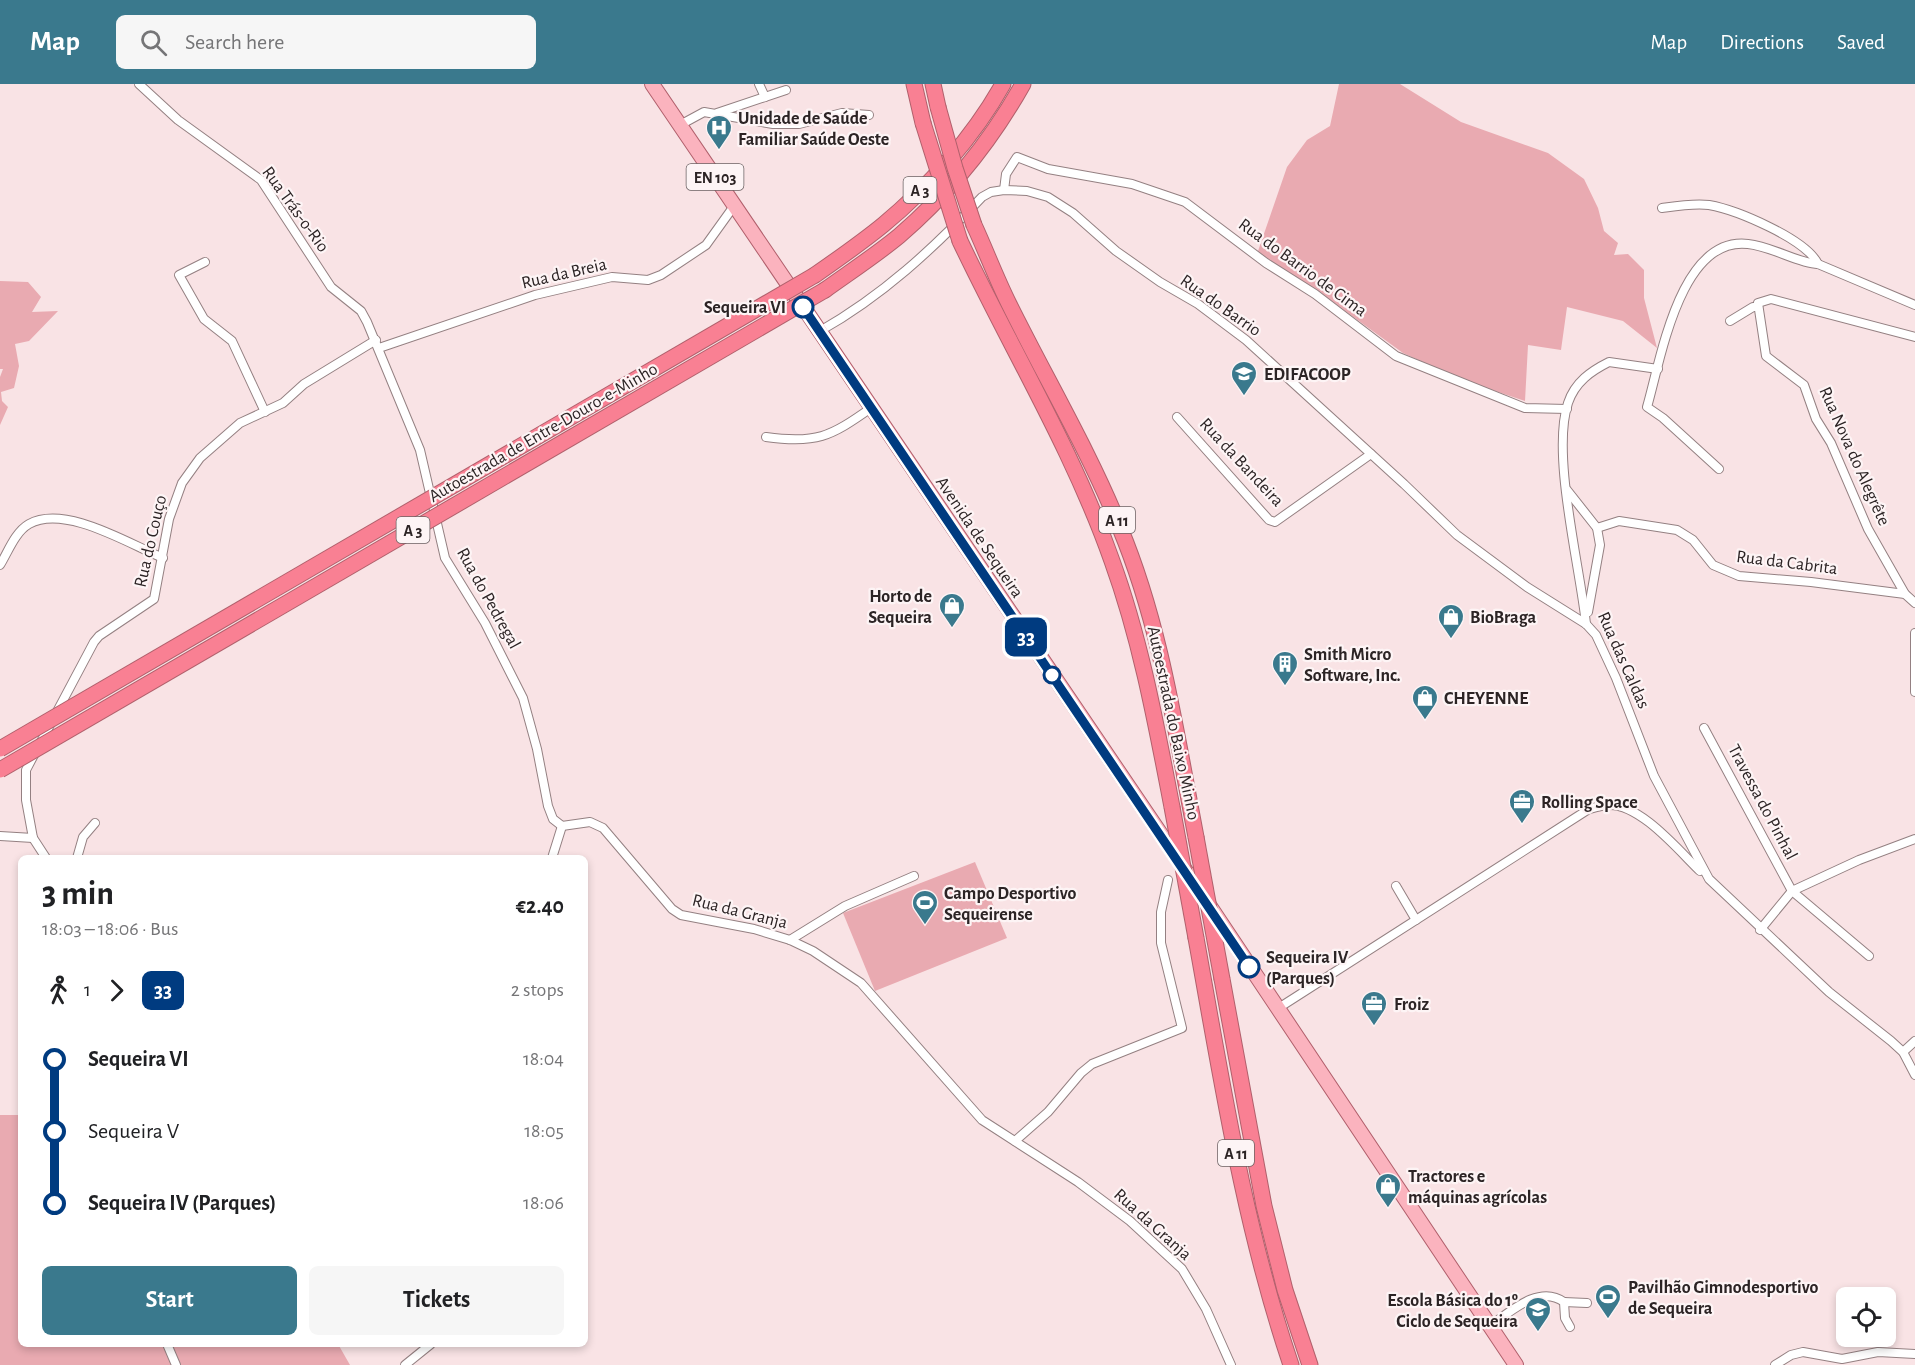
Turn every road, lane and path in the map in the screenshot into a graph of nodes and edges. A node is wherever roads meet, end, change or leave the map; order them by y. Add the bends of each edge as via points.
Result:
1 (139, 84) edge
2 (652, 84) edge
3 (759, 84) edge
4 (914, 84) edge
5 (933, 84) edge
6 (1003, 84) edge
7 (1023, 84) edge
8 (786, 90) dead end
9 (765, 97) junction
10 (717, 113) junction
11 (869, 115) dead end
12 (680, 125) junction
13 (1004, 190) junction
14 (734, 206) junction
15 (1662, 208) dead end
16 (204, 262) dead end
17 (1818, 264) junction
18 (1915, 305) edge
19 (1757, 307) junction
20 (1730, 321) dead end
21 (820, 331) junction
22 (1915, 337) edge
23 (377, 344) junction
24 (1658, 369) junction
25 (871, 408) junction
26 (1567, 408) junction
27 (265, 412) junction
28 (1177, 417) dead end
29 (766, 437) dead end
30 (1371, 454) junction
31 (1719, 469) dead end
32 (1566, 490) junction
33 (1597, 528) junction
34 (163, 558) junction
35 (0, 565) edge
36 (1905, 594) junction
37 (1915, 603) edge
38 (1586, 624) junction
39 (1915, 633) edge
40 (1915, 692) edge
41 (1704, 728) dead end
42 (0, 749) edge
43 (0, 770) edge
44 (95, 823) dead end
45 (562, 826) junction
46 (1683, 835) junction
47 (0, 836) edge
48 (33, 838) junction
49 (1915, 839) edge
50 (1688, 844) junction
51 (1673, 845) junction
52 (1681, 853) junction
53 (44, 855) edge
54 (78, 855) edge
55 (553, 855) edge
56 (914, 876) dead end
57 (1168, 880) dead end
58 (1396, 886) dead end
59 (1716, 888) junction
60 (1792, 891) junction
61 (1416, 920) junction
62 (1760, 930) junction
63 (790, 940) junction
64 (1869, 956) dead end
65 (1277, 1010) junction
66 (1915, 1041) edge
67 (1903, 1052) junction
68 (1915, 1075) edge
69 (1015, 1141) junction
70 (1564, 1302) junction
71 (1587, 1303) dead end
72 (1490, 1326) junction
73 (1570, 1327) dead end
74 (168, 1347) edge
75 (427, 1347) edge
76 (1915, 1354) edge
77 (176, 1365) edge
78 (405, 1365) edge
79 (1231, 1365) edge
80 (1291, 1365) edge
81 (1310, 1365) edge
82 (1516, 1365) edge
83 (1775, 1365) edge

1 - 23 street, Rua Trás-o-Rio via 178,120 261,180 331,287 361,311
2 - 12 main road, Avenida de Sequeira / EN 103
3 - 9 street
4 - 80 highway, Autoestrada do Baixo Minho / A 11, bridge via 960,241 1072,464 1112,559 1133,623 1149,683 1246,1210 1268,1298
5 - 81 highway, Autoestrada do Baixo Minho / A 11, bridge via 954,168 974,225 1121,529 1147,606 1166,681 1264,1206 1285,1290
6 - 42 highway, Autoestrada de Entre-Douro-e-Minho / A 3, bridge via 965,140 925,185 883,225 815,275
7 - 43 highway, Autoestrada de Entre-Douro-e-Minho / A 3, bridge via 972,161 932,203 899,236 825,290
8 - 9 street
9 - 10 street
10 - 11 street via 749,122 782,124 799,124 842,113
10 - 12 street via 704,112
12 - 14 main road, Avenida de Sequeira / EN 103
13 - 21 street via 982,197 908,270
13 - 26 street, Rua do Barrio de Cima via 1006,174 1017,157 1048,169 1132,184 1185,202 1396,356 1517,406
13 - 30 street, Rua do Barrio via 1048,197 1073,213 1116,250 1246,340
14 - 21 main road, Avenida de Sequeira / EN 103
14 - 23 street, Rua da Breia via 706,245 662,275 648,280 612,277 535,295
15 - 17 street via 1705,205 1754,220 1792,238
16 - 27 street via 178,275 204,319 232,340
17 - 18 street
17 - 24 street via 1807,264 1782,251 1746,243 1706,257 1688,280 1672,318
19 - 20 street
19 - 22 street via 1763,300 1771,299
19 - 36 street, Rua Nova do Alegrête via 1766,356 1804,385 1868,529
21 - 25 main road, Avenida de Sequeira / EN 103
23 - 27 street, Rua do Couço via 304,384
23 - 45 street, Rua do Pedregal via 420,450 445,558 485,623 523,698 548,806 553,819
24 - 26 street via 1610,362 1586,376
24 - 31 street via 1647,406
25 - 29 street via 845,426 810,440
25 - 65 main road, Avenida de Sequeira / EN 103
26 - 32 street, Rua das Caldas via 1563,432
27 - 34 street, Rua do Couço via 240,423 208,451 182,483 169,519
28 - 30 street, Rua da Bandeira via 1269,520 1275,522
30 - 38 street, Rua do Barrio via 1457,535 1527,587
32 - 33 street
32 - 38 street, Rua das Caldas
33 - 36 street, Rua da Cabrita via 1619,521 1677,530 1694,540 1706,560 1739,576
33 - 38 street via 1600,545
34 - 35 street via 80,522 50,518 29,524 18,533
34 - 48 street, Rua do Couço via 154,598 94,642 26,770
36 - 37 street
38 - 46 street, Rua das Caldas via 1599,641 1654,776
39 - 40 street
41 - 60 street, Travessa do Pinhal
44 - 54 street via 83,837
45 - 55 street
45 - 63 street, Rua da Granja via 590,822 603,828 681,915
46 - 50 street, Rua das Caldas
46 - 51 street via 1680,843
47 - 48 street
48 - 53 street
49 - 60 street
50 - 52 street via 1688,850
50 - 59 street, Rua das Caldas
51 - 52 street, Rua das Caldas
51 - 61 street, Rua das Caldas via 1629,809 1610,805 1589,809
52 - 59 street, Rua das Caldas
56 - 63 street via 845,906
57 - 69 street via 1161,912 1161,943 1182,1028 1092,1064
58 - 61 street
59 - 62 street, Rua das Caldas
60 - 62 street
60 - 64 street
61 - 65 street, Rua das Caldas
62 - 67 street, Rua das Caldas
63 - 69 street, Rua da Granja via 861,983 982,1120
65 - 72 main road, EN 103
66 - 67 street
67 - 68 street, Rua das Caldas
69 - 79 street, Rua da Granja via 1130,1221 1182,1269 1206,1309
70 - 71 street
70 - 72 street via 1552,1297 1529,1299
70 - 73 street via 1564,1318
72 - 82 main road, EN 103
74 - 77 street
75 - 78 street
76 - 83 street via 1878,1352 1842,1359 1803,1352

